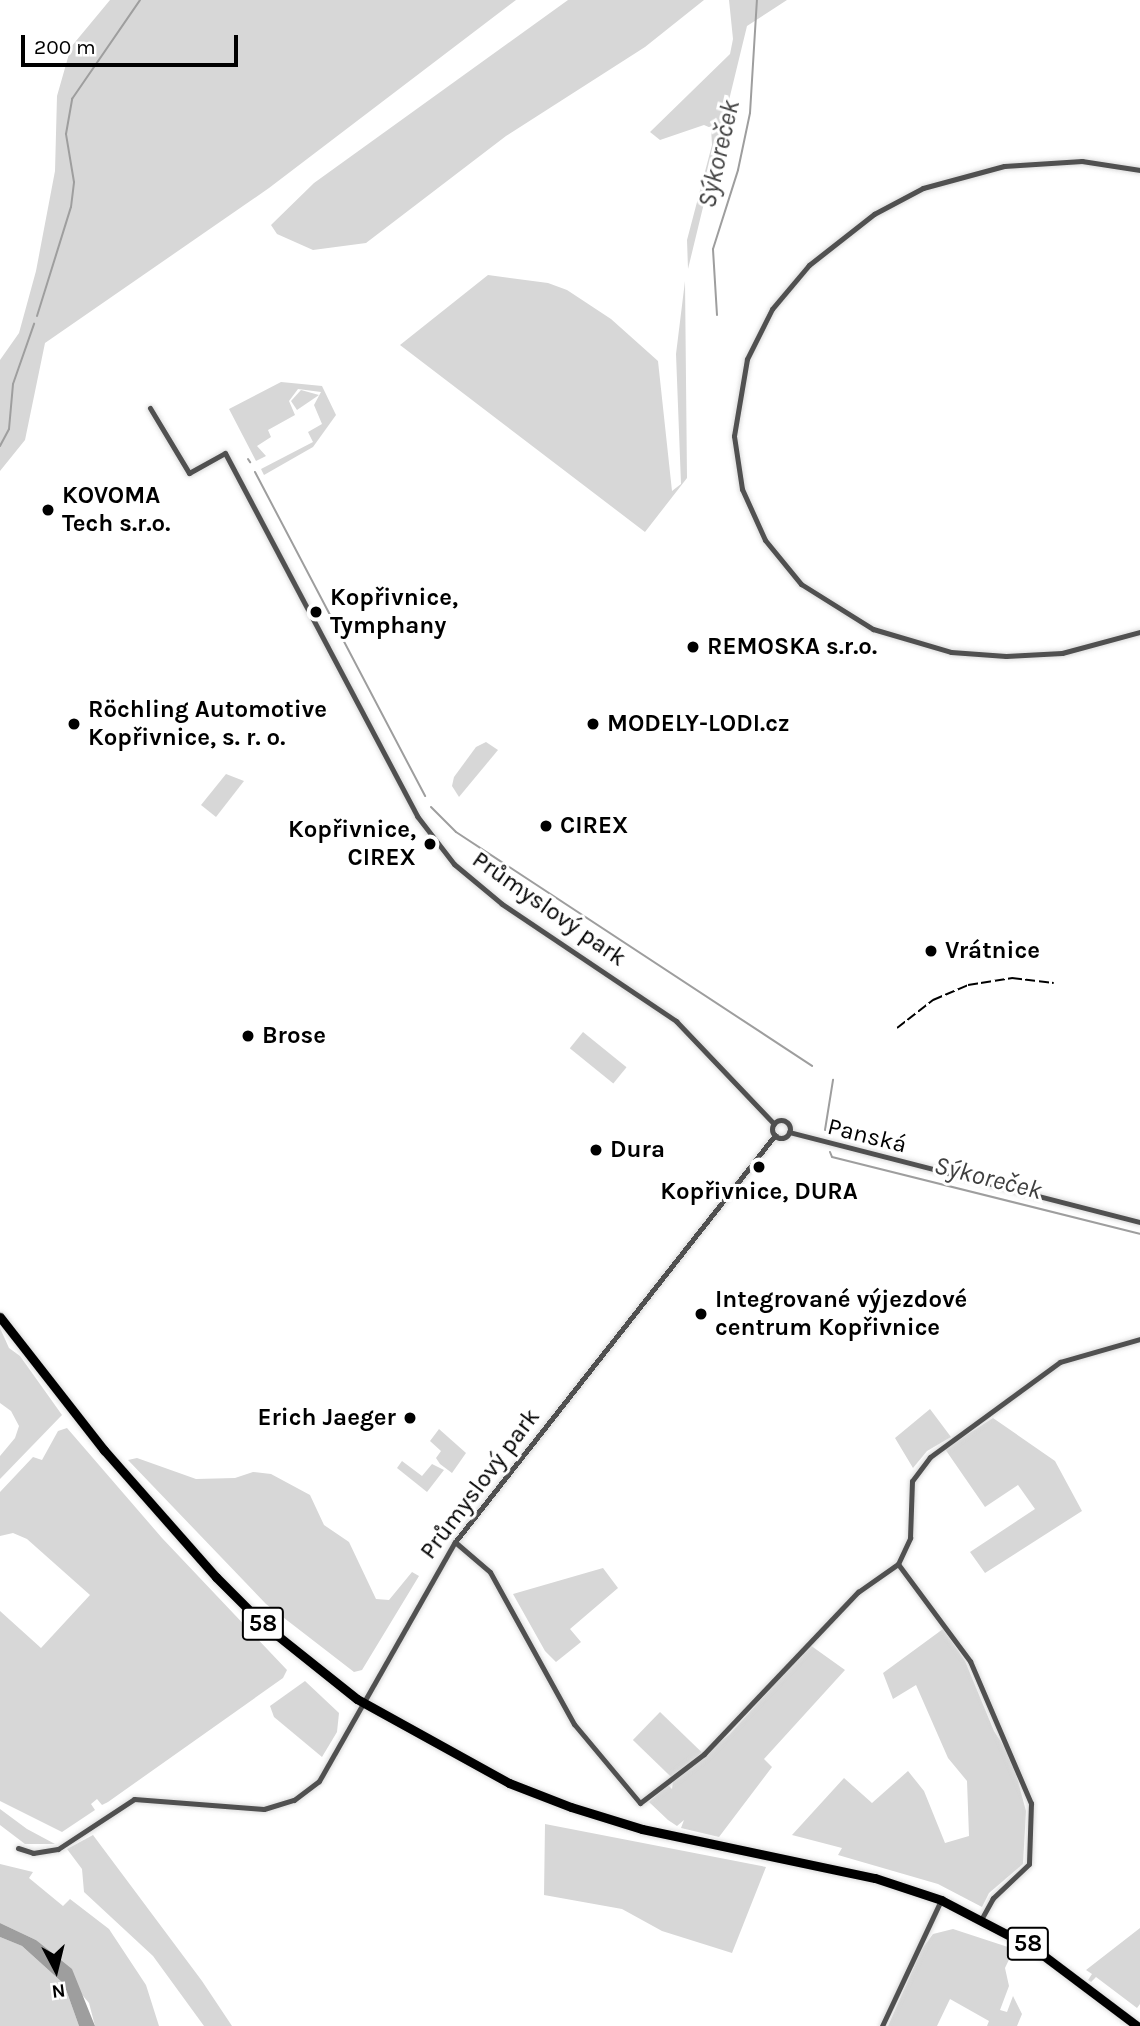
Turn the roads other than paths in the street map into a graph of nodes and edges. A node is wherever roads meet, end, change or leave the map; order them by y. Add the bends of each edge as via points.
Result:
1 (1140, 170) edge
2 (150, 408) dead end
3 (280, 572) dead end
4 (289, 575) junction
5 (1140, 632) edge
6 (774, 1124) junction
7 (789, 1132) junction
8 (775, 1135) junction
9 (1140, 1222) edge
10 (0, 1317) edge
11 (1140, 1339) edge
12 (455, 1542) junction
13 (898, 1564) junction
14 (367, 1704) junction
15 (18, 1847) dead end
16 (941, 1900) junction
17 (982, 1918) junction
18 (882, 2026) edge
19 (1136, 2026) edge

1 - 5 street via 1082,161 1004,166 936,184 874,214 809,265 772,309 739,384 734,436 742,489 765,540 812,593 873,629 951,652 1006,656 1062,653
2 - 4 street, Průmyslový park via 188,473 225,453
3 - 4 street
4 - 6 street, Průmyslový park via 417,816 454,864 502,904 676,1021
6 - 7 street, Průmyslový park via 784,1121
6 - 8 street
7 - 8 street via 783,1138
7 - 9 street, Panská
8 - 12 street, Průmyslový park
10 - 14 main road, 58 via 104,1450 216,1577 263,1624
11 - 13 street via 1060,1362 930,1457 912,1481 910,1538
12 - 13 street via 490,1572 574,1724 640,1803 704,1754 858,1592
12 - 14 street, Průmyslový park via 408,1618
13 - 17 street via 970,1661 1031,1803 1028,1864 993,1898
14 - 15 street, Průmyslový park via 326,1773 294,1800 250,1809 134,1799 58,1849 33,1853
14 - 16 main road, 58 via 509,1783 571,1807 642,1829 875,1878
16 - 17 main road, 58
16 - 18 street
17 - 19 main road, 58 via 1060,1966

